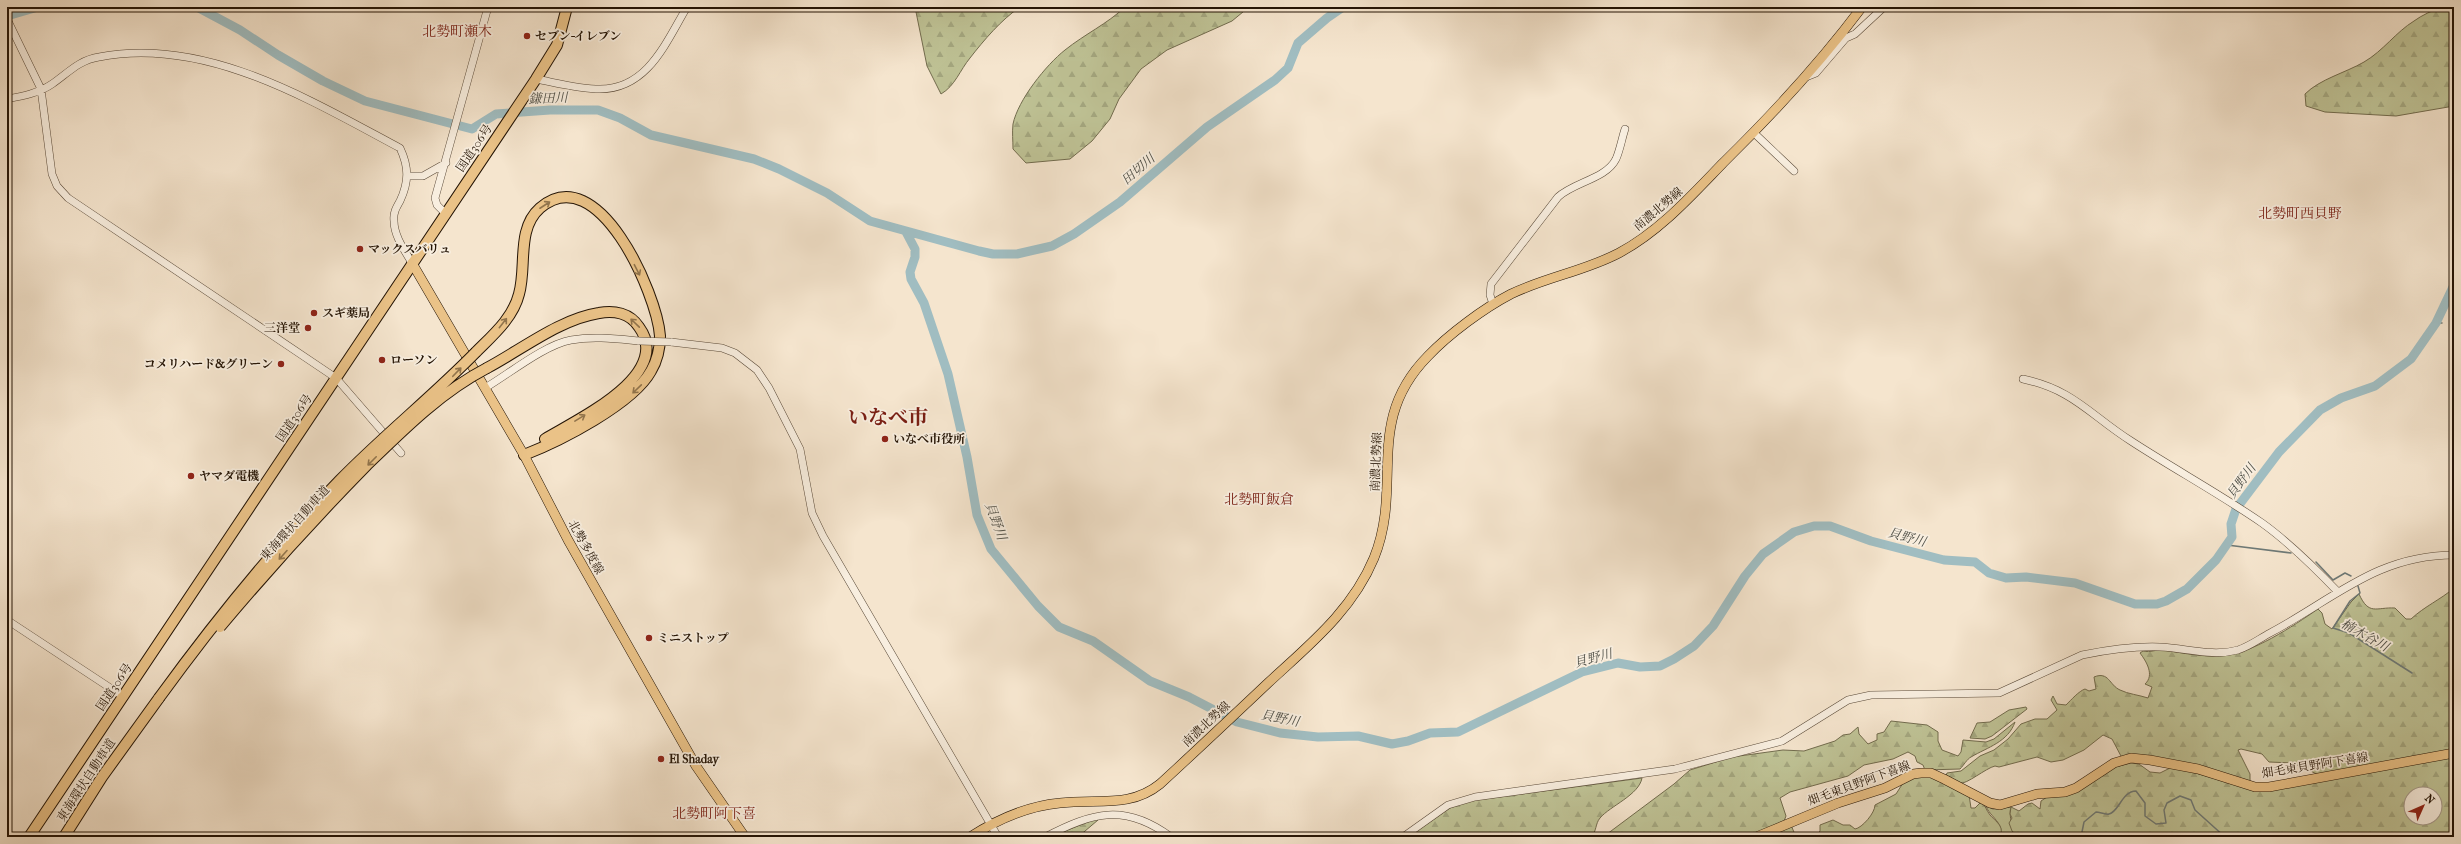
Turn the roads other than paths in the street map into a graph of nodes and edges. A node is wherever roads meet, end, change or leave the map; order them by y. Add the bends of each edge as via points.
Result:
1 (488, 7) edge
2 (567, 7) edge
3 (687, 7) edge
4 (1862, 7) edge
5 (1884, 7) edge
6 (7, 20) edge
7 (1806, 78) junction
8 (536, 79) junction
9 (41, 89) junction
10 (7, 99) edge
11 (1626, 129) dead end
12 (1754, 133) junction
13 (446, 163) junction
14 (1794, 171) dead end
15 (407, 176) junction
16 (446, 214) junction
17 (412, 264) junction
18 (1493, 304) junction
19 (336, 378) junction
20 (2022, 379) dead end
21 (486, 388) junction
22 (401, 453) dead end
23 (524, 455) junction
24 (2454, 555) edge
25 (2338, 592) junction
26 (7, 620) edge
27 (124, 697) junction
28 (159, 698) junction
29 (2454, 753) edge
30 (990, 824) junction
31 (29, 837) edge
32 (64, 837) edge
33 (745, 837) edge
34 (970, 837) edge
35 (998, 837) edge
36 (1045, 837) edge
37 (1171, 837) edge
38 (1403, 837) edge
39 (1756, 837) edge

1 - 13 street
2 - 8 highway, 国道306号 via 557,45
3 - 8 street via 650,66 629,84 600,89
4 - 7 main road, 南濃北勢線
5 - 7 street via 1855,34 1846,38 1816,73
6 - 9 street
7 - 12 main road, 南濃北勢線
8 - 16 highway, 国道306号
9 - 10 street via 29,95
9 - 15 street via 80,63 99,57 129,53 162,53 200,59 307,99 400,148 406,162
9 - 19 street via 52,174 57,186 68,198
11 - 18 street via 1612,165 1569,188 1558,197 1491,284
12 - 14 street
12 - 18 main road, 南濃北勢線 via 1678,210 1650,234 1618,253 1513,293
13 - 15 street via 423,176
13 - 16 street via 435,198 440,209
15 - 17 street via 405,188 394,212 394,223 395,232
16 - 17 highway, 国道306号
17 - 19 highway, 国道306号
17 - 21 main road, 北勢多度線
18 - 30 main road, 南濃北勢線 via 1428,356 1394,407 1389,430 1384,521 1374,559 1361,586 1336,620 1160,784 1140,797 1116,802 1071,802 1040,806
19 - 22 street
19 - 27 highway, 国道306号
20 - 25 street via 2048,385 2074,398 2131,441 2228,501 2287,543
21 - 23 main road, 北勢多度線
21 - 30 street, bridge via 545,351 570,340 599,338 709,345 735,353 746,360 763,378 800,449 812,513 823,536
23 -> 28 highway, 東海環状自動車道, bridge via 633,380 645,361 646,348 643,332 634,320 621,313 589,315 545,335 464,380 412,422 344,489
28 -> 23 highway, 東海環状自動車道, bridge via 228,606 315,506 391,430 437,392 500,328 515,306 522,281 526,234 534,216 540,208 557,199 574,198 592,204 600,210 630,255 650,300 660,336 657,358 647,378 629,396 584,425
23 - 33 main road, 北勢多度線 via 568,540 696,766
24 - 25 street via 2419,558 2394,564 2368,574
25 - 38 street via 2301,617 2240,649 2206,653 2150,647 2093,653 2082,655 1999,693 1858,697 1835,706 1791,736 1772,744 1675,769 1475,796 1448,805
26 - 27 street
27 - 31 highway, 国道306号
28 - 32 highway, 東海環状自動車道 via 102,777
29 - 39 main road, 畑毛東貝野阿下喜線 via 2268,787 2255,787 2198,769 2131,758 2114,764 2065,792 2037,794 2000,805 1990,803 1938,776 1921,773 1838,803
30 - 34 main road, 南濃北勢線
30 - 35 street
36 - 37 street via 1078,822 1110,814 1142,819

